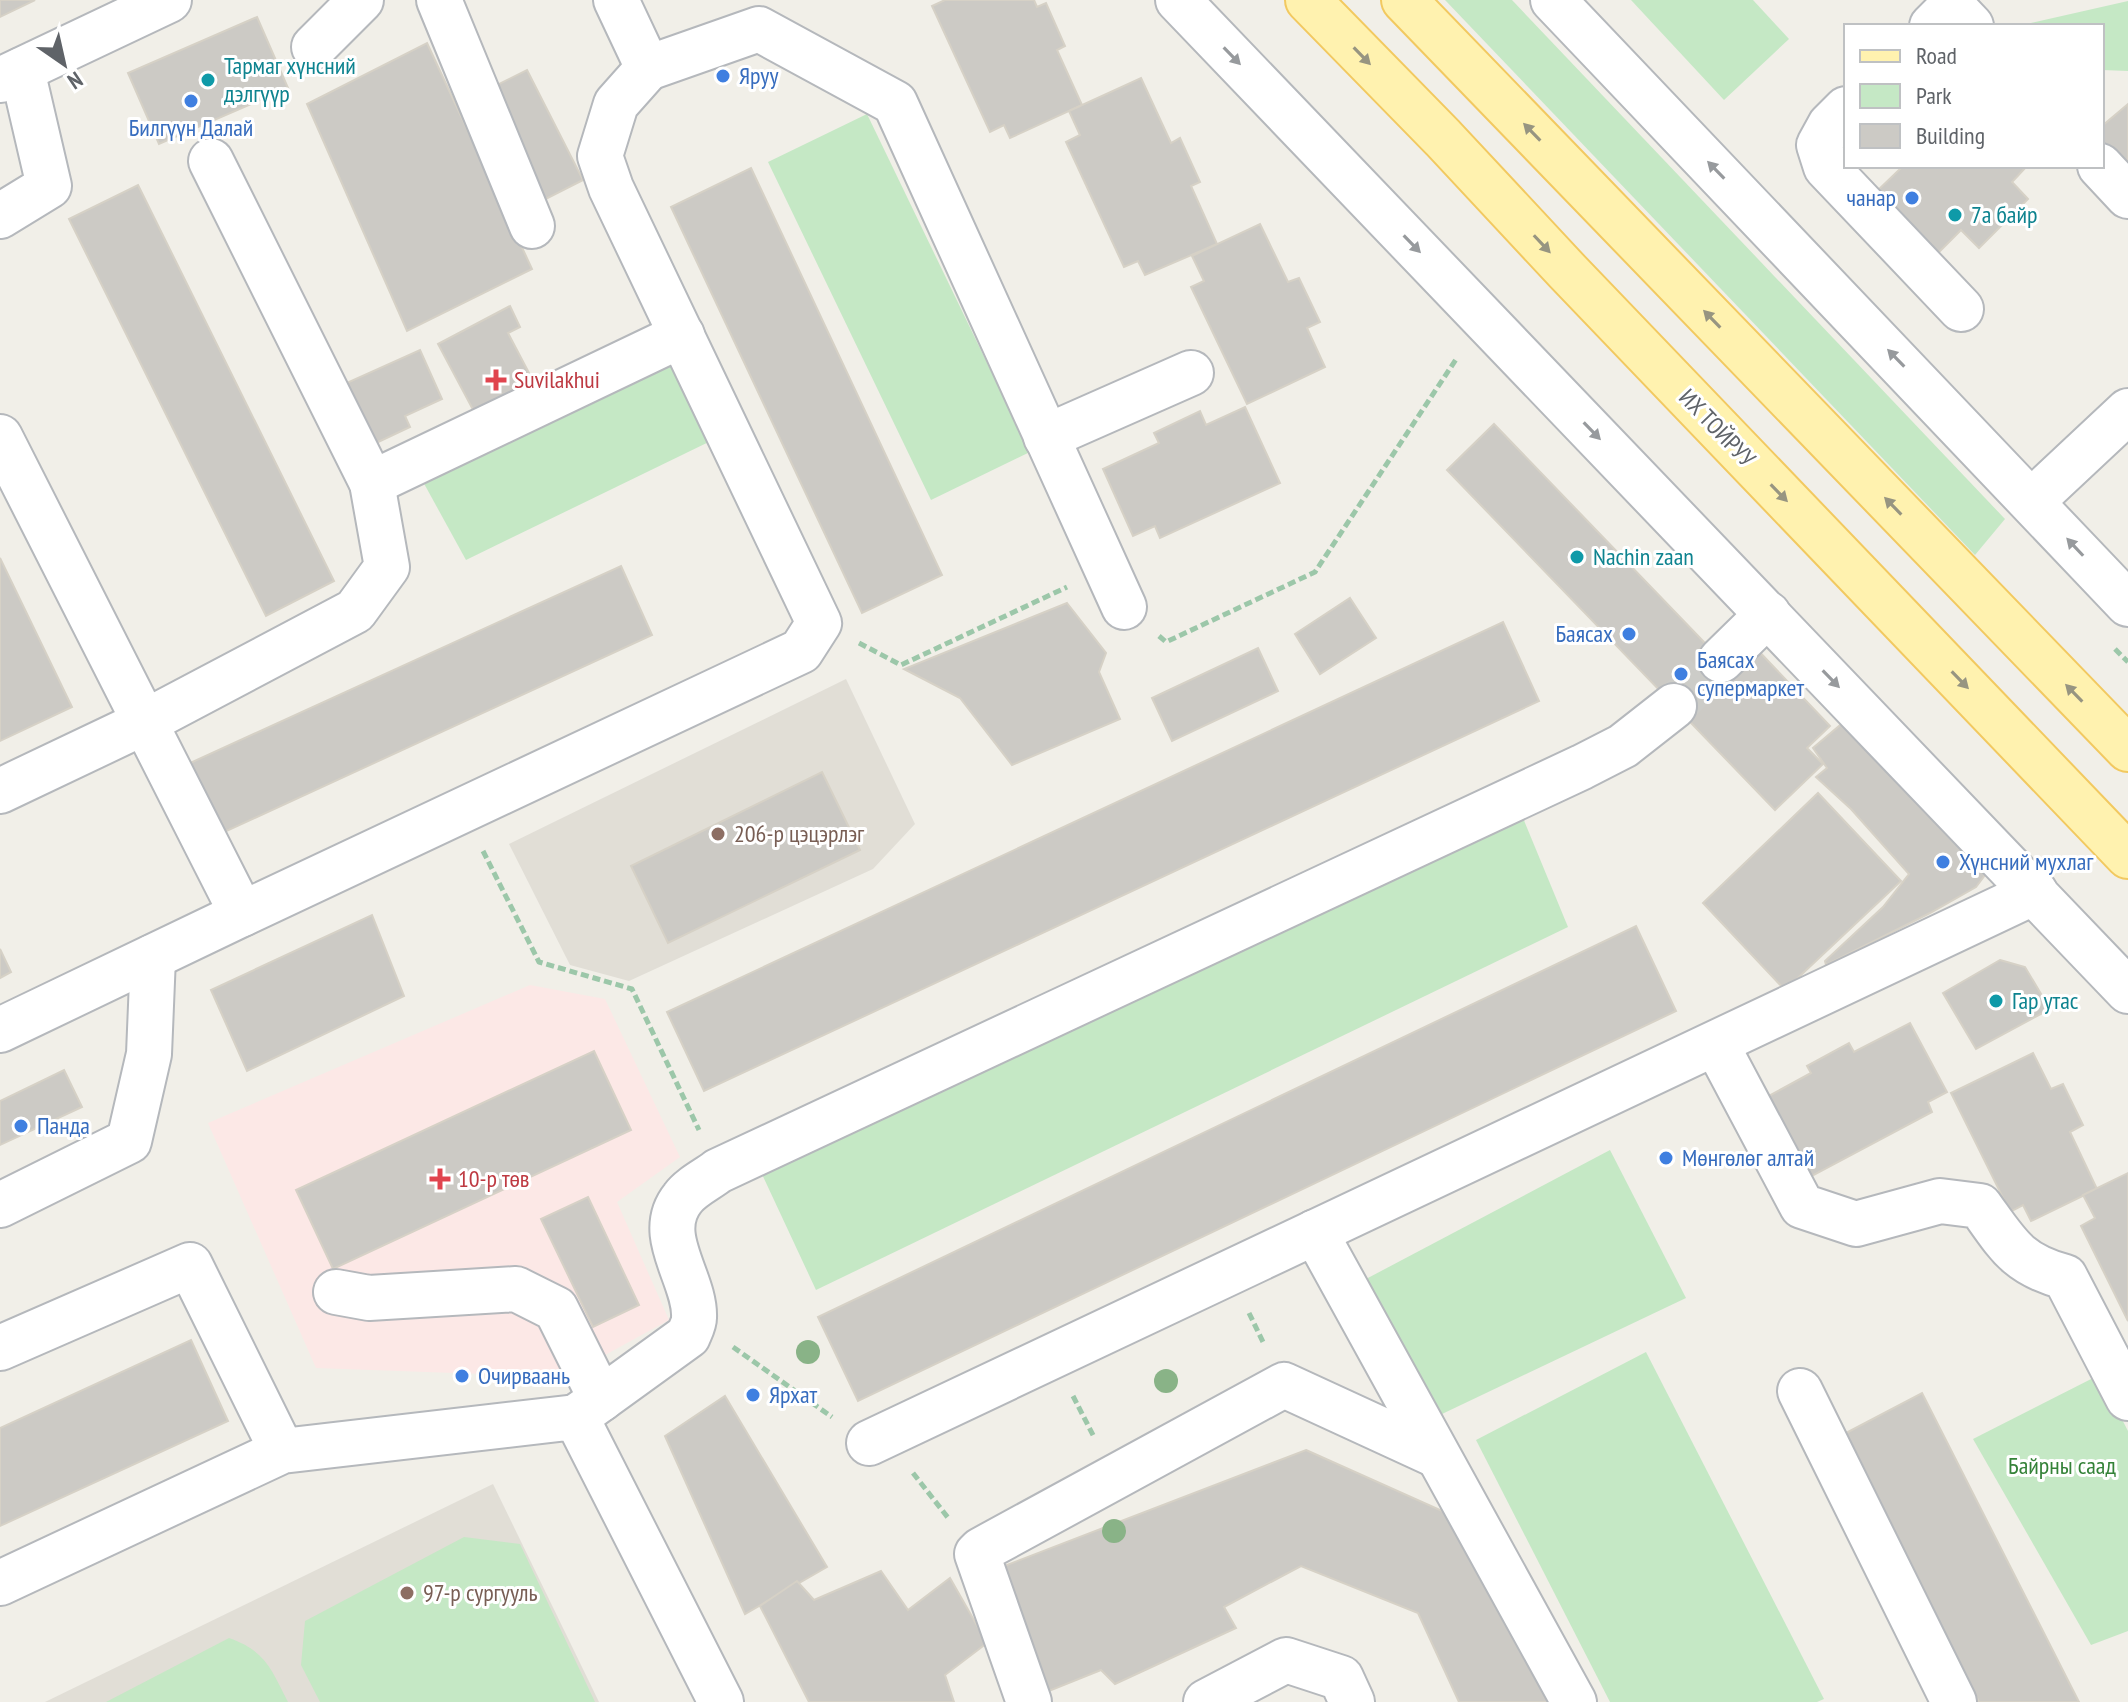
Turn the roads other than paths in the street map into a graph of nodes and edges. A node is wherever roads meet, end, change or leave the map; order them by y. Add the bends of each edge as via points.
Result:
1 (169, 0) edge
2 (361, 0) edge
3 (439, 0) edge
4 (616, 0) edge
5 (1178, 0) edge
6 (1308, 0) edge
7 (1404, 0) edge
8 (1553, 0) edge
9 (314, 47) dead end
10 (648, 68) junction
11 (11, 75) edge
12 (1844, 111) edge
13 (211, 161) dead end
14 (2102, 168) edge
15 (2128, 196) edge
16 (0, 216) edge
17 (532, 226) dead end
18 (1961, 309) dead end
19 (682, 335) junction
20 (1191, 373) dead end
21 (2128, 411) edge
22 (0, 437) edge
23 (1046, 437) junction
24 (372, 483) junction
25 (2032, 501) junction
26 (2128, 604) edge
27 (1124, 607) road end
28 (1768, 614) junction
29 (1721, 660) tunnel mouth
30 (1674, 706) tunnel mouth
31 (145, 722) junction
32 (2128, 749) edge
33 (0, 791) edge
34 (2128, 856) edge
35 (2035, 892) junction
36 (242, 914) junction
37 (153, 957) junction
38 (2128, 991) edge
39 (0, 1030) edge
40 (1716, 1044) junction
41 (0, 1205) edge
42 (1315, 1232) junction
43 (336, 1292) dead end
44 (0, 1348) edge
45 (1800, 1391) dead end
46 (2128, 1398) edge
47 (589, 1408) junction
48 (877, 1439) road end
49 (282, 1451) junction
50 (1436, 1455) junction
51 (0, 1583) edge
52 (721, 1702) edge
53 (1029, 1702) edge
54 (1206, 1702) edge
55 (1352, 1702) edge
56 (1574, 1702) edge
57 (1954, 1702) edge

1 - 11 street
2 - 9 street
3 - 17 street
4 - 10 street
5 -> 28 street
6 -> 34 main road, ИХ ТОЙРУУ
32 -> 7 main road
25 -> 8 street
10 - 19 street via 616,104 600,156
10 - 23 street via 759,29 895,103
11 - 16 street via 49,186
12 - 18 street via 1819,145 1826,167
13 - 24 street
14 - 15 street
19 - 24 street
19 - 36 street via 819,623 801,651
20 - 23 street
21 - 25 street
22 - 31 street
23 - 27 street
24 - 31 street via 387,567 355,611
26 -> 25 street
28 - 29 street
28 -> 35 street
30 - 47 street via 1623,746 1582,767 718,1171 683,1198 673,1219 675,1251 694,1320 688,1336
31 - 33 street
31 - 36 street
35 - 38 street
35 - 40 street
36 - 37 street
37 - 39 street
37 - 41 street via 149,1054 129,1141
40 - 42 street
40 - 46 street via 1802,1206 1856,1224 1940,1201 1980,1206 2010,1248 2038,1270 2065,1277
42 - 48 street
42 - 50 street
43 - 47 street via 369,1298 516,1289 556,1309
44 - 49 street via 190,1265
45 - 57 street
47 - 49 street
47 - 52 street
49 - 51 street
50 - 53 street via 1284,1385 977,1554
50 - 56 street
54 - 55 street via 1286,1660 1341,1678

